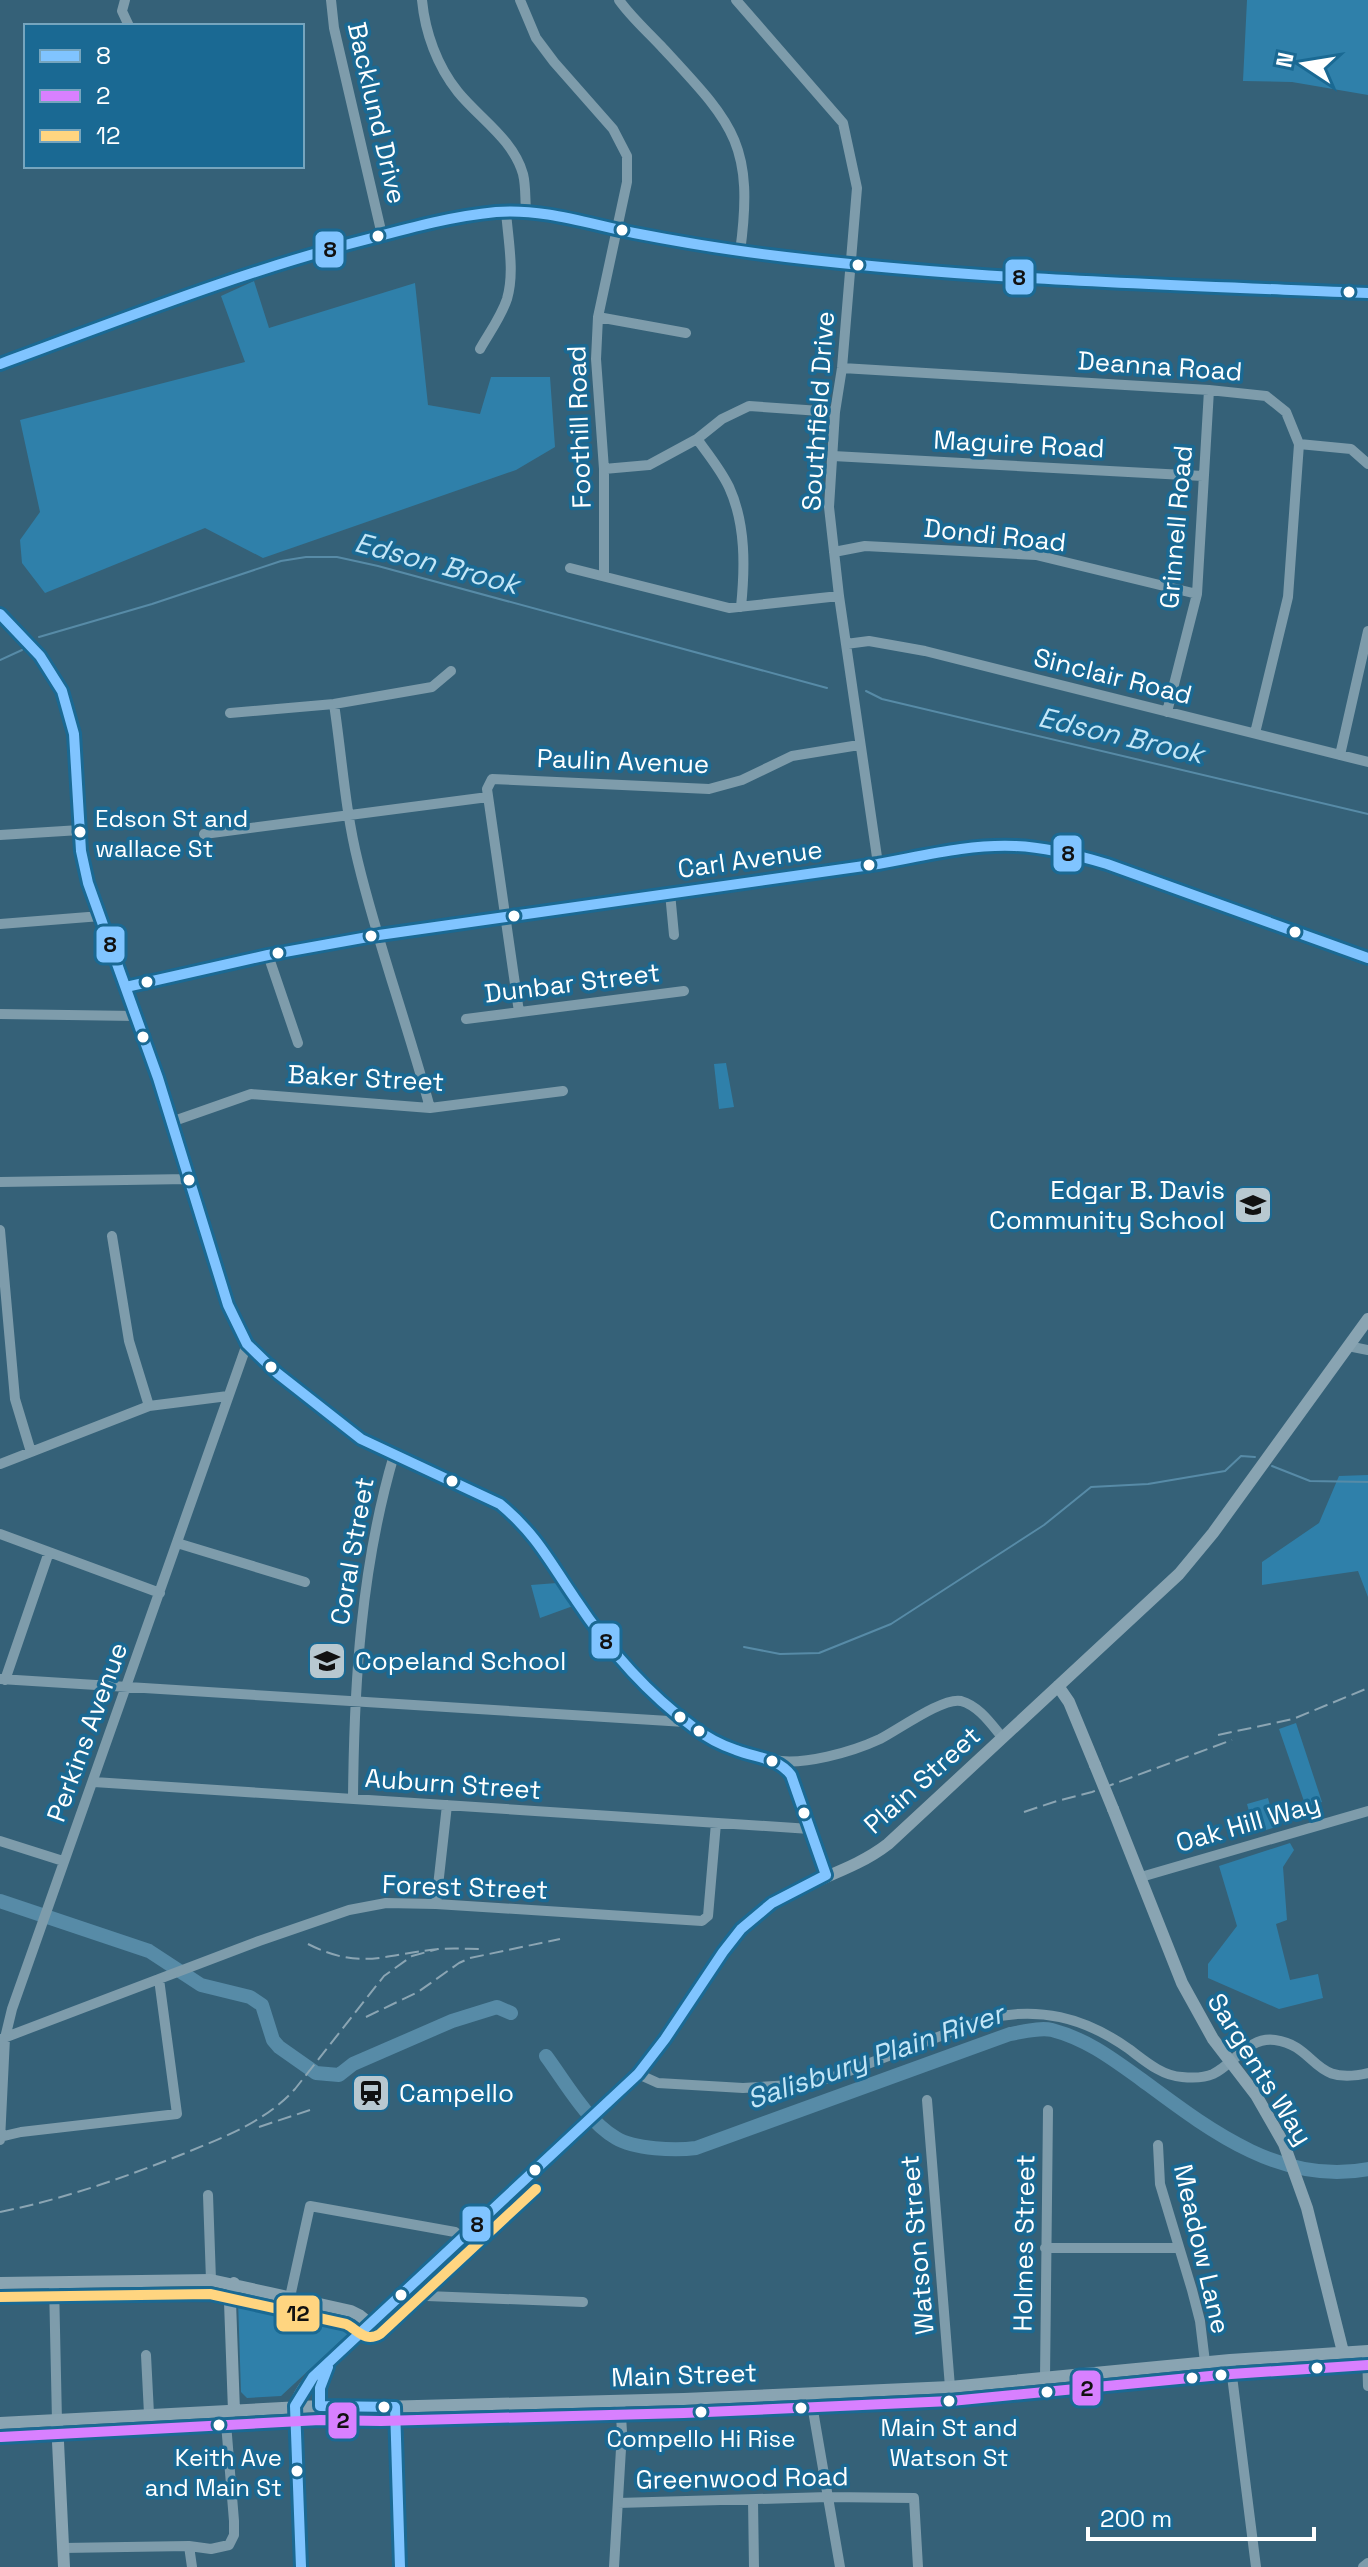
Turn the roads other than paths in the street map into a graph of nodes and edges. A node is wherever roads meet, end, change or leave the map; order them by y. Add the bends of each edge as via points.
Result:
1 (331, 0) edge
2 (422, 0) edge
3 (520, 0) edge
4 (619, 0) edge
5 (736, 0) edge
6 (124, 1) edge
7 (128, 24) edge
8 (506, 211) junction
9 (526, 211) junction
10 (617, 229) junction
11 (382, 235) junction
12 (740, 252) junction
13 (851, 264) junction
14 (1368, 293) edge
15 (598, 317) junction
16 (686, 333) dead end
17 (480, 349) dead end
18 (0, 364) edge
19 (842, 368) junction
20 (1209, 390) junction
21 (835, 412) junction
22 (697, 439) junction
23 (1299, 444) junction
24 (833, 456) junction
25 (1368, 464) edge
26 (604, 469) junction
27 (1203, 476) junction
28 (834, 552) junction
29 (570, 568) dead end
30 (604, 576) junction
31 (1197, 594) junction
32 (839, 596) junction
33 (741, 607) junction
34 (0, 614) edge
35 (1368, 631) edge
36 (846, 644) junction
37 (451, 671) dead end
38 (334, 704) junction
39 (1167, 712) junction
40 (230, 713) dead end
41 (1255, 733) junction
42 (859, 745) junction
43 (1340, 755) junction
44 (1368, 762) edge
45 (488, 797) junction
46 (349, 815) junction
47 (80, 830) junction
48 (204, 834) dead end
49 (0, 835) edge
50 (878, 864) junction
51 (670, 893) junction
52 (101, 916) junction
53 (504, 916) junction
54 (0, 924) edge
55 (379, 935) junction
56 (674, 935) dead end
57 (268, 955) junction
58 (1368, 958) edge
59 (126, 987) junction
60 (684, 991) dead end
61 (519, 1012) junction
62 (0, 1014) edge
63 (136, 1016) junction
64 (466, 1019) dead end
65 (298, 1043) dead end
66 (563, 1091) dead end
67 (430, 1108) junction
68 (171, 1122) junction
69 (188, 1179) junction
70 (0, 1182) edge
71 (0, 1230) edge
72 (112, 1236) dead end
73 (1368, 1319) edge
74 (247, 1344) junction
75 (1348, 1346) junction
76 (5, 1347) edge
77 (1368, 1350) edge
78 (228, 1396) junction
79 (149, 1406) junction
80 (31, 1452) junction
81 (394, 1455) junction
82 (0, 1464) edge
83 (0, 1534) edge
84 (177, 1543) junction
85 (49, 1552) junction
86 (305, 1582) dead end
87 (160, 1593) junction
88 (2, 1680) edge
89 (1058, 1686) junction
90 (127, 1687) junction
91 (355, 1701) junction
92 (685, 1722) junction
93 (1002, 1737) junction
94 (778, 1761) junction
95 (94, 1782) junction
96 (353, 1799) junction
97 (447, 1805) junction
98 (1368, 1811) edge
99 (716, 1823) junction
100 (810, 1829) junction
101 (0, 1841) edge
102 (63, 1861) junction
103 (1141, 1877) junction
104 (821, 1878) junction
105 (436, 1904) junction
106 (159, 1979) junction
107 (2, 2039) edge
108 (1230, 2061) junction
109 (1368, 2073) edge
110 (638, 2074) junction
111 (927, 2100) dead end
112 (1048, 2110) dead end
113 (0, 2139) edge
114 (1158, 2145) dead end
115 (208, 2195) dead end
116 (463, 2238) junction
117 (1045, 2248) junction
118 (1178, 2248) junction
119 (211, 2280) junction
120 (0, 2283) edge
121 (234, 2283) junction
122 (54, 2284) junction
123 (401, 2295) junction
124 (290, 2297) junction
125 (583, 2302) dead end
126 (370, 2324) junction
127 (1367, 2351) edge
128 (1343, 2352) junction
129 (146, 2355) dead end
130 (1230, 2360) junction
131 (331, 2361) junction
132 (1205, 2362) junction
133 (1045, 2378) junction
134 (1368, 2386) edge
135 (950, 2387) junction
136 (810, 2393) junction
137 (620, 2400) junction
138 (320, 2406) junction
139 (295, 2407) junction
140 (395, 2407) junction
141 (230, 2411) junction
142 (149, 2414) junction
143 (57, 2421) junction
144 (0, 2423) edge
145 (828, 2497) junction
146 (753, 2500) junction
147 (618, 2503) junction
148 (189, 2546) junction
149 (63, 2548) junction
150 (1368, 2563) edge
151 (64, 2567) edge
152 (192, 2567) edge
153 (301, 2567) edge
154 (400, 2567) edge
155 (614, 2567) edge
156 (754, 2567) edge
157 (840, 2567) edge
158 (918, 2567) edge
159 (1256, 2567) edge
160 (1363, 2567) edge

1 - 11 street, Backlund Drive
2 - 9 street via 427,32 452,83 519,164
3 - 10 street, Foothill Road via 545,50 624,148 628,172
4 - 12 street via 706,97 735,139 745,180
5 - 13 street, Southfield Drive via 843,123 857,188
6 - 7 street
8 - 9 street
8 - 11 street
8 - 17 street via 509,289
9 - 10 street
10 - 12 street
10 - 15 street, Foothill Road
11 - 18 street via 249,274
12 - 13 street
13 - 14 street via 977,276
13 - 19 street, Southfield Drive
15 - 16 street
15 - 26 street, Foothill Road
19 - 20 street, Deanna Road
19 - 21 street, Southfield Drive
20 - 23 street, Deanna Road via 1266,396 1286,412
20 - 27 street, Grinnell Road
21 - 22 street via 749,406
21 - 24 street, Southfield Drive
22 - 26 street via 649,465
22 - 33 street via 728,484 736,506 745,566
23 - 25 street via 1351,449
23 - 41 street via 1288,597
24 - 27 street, Maguire Road
24 - 28 street, Southfield Drive via 829,507
26 - 30 street, Foothill Road
27 - 31 street, Grinnell Road
28 - 31 street, Dondi Road via 865,546 1036,555
28 - 32 street, Southfield Drive
29 - 30 street
30 - 33 street
31 - 39 street, Grinnell Road
32 - 33 street
32 - 36 street, Southfield Drive
34 - 47 street via 40,656 62,691 74,734
35 - 43 street
36 - 39 street, Sinclair Road via 869,641 925,651
36 - 42 street, Southfield Drive
37 - 38 street via 432,687
38 - 40 street
38 - 46 street
39 - 41 street, Sinclair Road
41 - 43 street, Sinclair Road
42 - 45 street, Paulin Avenue via 792,756 709,789 497,778 488,783
42 - 50 street, Southfield Drive
43 - 44 street, Sinclair Road
45 - 46 street
45 - 53 street
46 - 48 street
46 - 55 street
47 - 49 street
47 - 52 street via 88,883
50 - 51 street, Carl Avenue
50 - 58 street, Carl Avenue via 986,847 1076,855
51 - 53 street, Carl Avenue
51 - 56 street, Dunbar Street
52 - 54 street
52 - 59 street
53 - 55 street, Carl Avenue
53 - 61 street
55 - 57 street, Carl Avenue
55 - 67 street
57 - 59 street, Carl Avenue
57 - 65 street
59 - 63 street
60 - 61 street, Dunbar Street
61 - 64 street, Dunbar Street
62 - 63 street
63 - 68 street
66 - 67 street, Baker Street
67 - 68 street, Baker Street via 251,1094
68 - 69 street
69 - 70 street
69 - 74 street via 228,1305
71 - 76 street
72 - 79 street via 129,1341
73 - 75 main road, Plain Street
74 - 78 street, Perkins Avenue
74 - 81 street via 344,1427
75 - 77 street
75 - 89 main road, Plain Street via 1193,1559
76 - 80 street
78 - 79 street
78 - 84 street, Perkins Avenue
79 - 80 street
80 - 82 street
81 - 91 street, Coral Street via 363,1606
81 - 92 street via 500,1504 517,1519 621,1659
83 - 85 street
84 - 86 street
84 - 87 street, Perkins Avenue
85 - 87 street
85 - 88 street
87 - 90 street, Perkins Avenue
88 - 90 street
89 - 93 main road, Plain Street
89 - 103 main road, Sargents Way, bridge
90 - 91 street
90 - 95 street, Perkins Avenue
91 - 92 street
91 - 96 street, Coral Street
92 - 94 street via 717,1743
93 - 94 street via 977,1710 954,1701 848,1751
93 - 104 main road, Plain Street via 888,1844
94 - 100 street via 791,1775
95 - 96 street, Auburn Street
95 - 102 street, Perkins Avenue
96 - 97 street, Auburn Street
97 - 99 street, Auburn Street
97 - 105 street
98 - 103 street, Oak Hill Way
99 - 100 street, Auburn Street
99 - 105 street, Forest Street via 708,1916 702,1921
100 - 104 street
101 - 102 street
102 - 107 street, Perkins Avenue
103 - 108 main road, Sargents Way via 1188,1995
104 - 110 main road, Plain Street via 784,1895 734,1937
105 - 106 street, Forest Street via 386,1903 349,1910
106 - 107 street, Forest Street
106 - 113 street via 177,2114
107 - 113 street, Perkins Avenue
108 - 109 street via 1253,2044 1277,2040 1337,2076
108 - 110 street via 1213,2074 1174,2076 1084,2023 1029,2012 985,2019 808,2084 743,2088 658,2083
108 - 128 main road, Sargents Way via 1284,2144 1300,2185
110 - 116 main road, Plain Street
111 - 135 street, Watson Street
112 - 117 street, Holmes Street
114 - 118 street, Meadow Lane via 1160,2184
115 - 119 street
116 - 123 main road, Plain Street
116 - 124 street via 455,2232 310,2206
117 - 118 street
117 - 133 street, Holmes Street
118 - 132 street, Meadow Lane via 1200,2321
119 - 121 main road
119 - 122 main road
120 - 122 main road
121 - 124 main road
121 - 141 main road
122 - 143 street
123 - 125 street
123 - 126 main road, Plain Street
124 - 126 main road via 353,2312
126 - 131 main road, Plain Street
127 - 128 main road, Main Street
127 - 134 street
128 - 130 main road, Main Street
129 - 142 street
130 - 132 main road, Main Street
130 - 159 street
131 - 138 main road via 320,2388
131 - 139 main road, Plain Street via 313,2377
132 - 133 main road, Main Street
133 - 135 main road, Main Street
135 - 136 main road, Main Street
136 - 137 main road, Main Street
136 - 145 street
137 - 140 main road, Main Street
137 - 147 street
138 - 139 main road, Main Street
138 - 140 main road, Main Street
139 - 141 main road, Main Street
139 - 153 street
140 - 154 main road
141 - 142 main road, Main Street
141 - 148 street via 234,2535 226,2547
142 - 143 main road, Main Street
143 - 144 main road, Main Street
143 - 149 main road
145 - 146 street, Greenwood Road
145 - 157 street
145 - 158 street, Greenwood Road via 914,2498
146 - 147 street, Greenwood Road
146 - 156 street
147 - 155 street
148 - 149 street
148 - 152 street
149 - 151 main road
150 - 160 street

